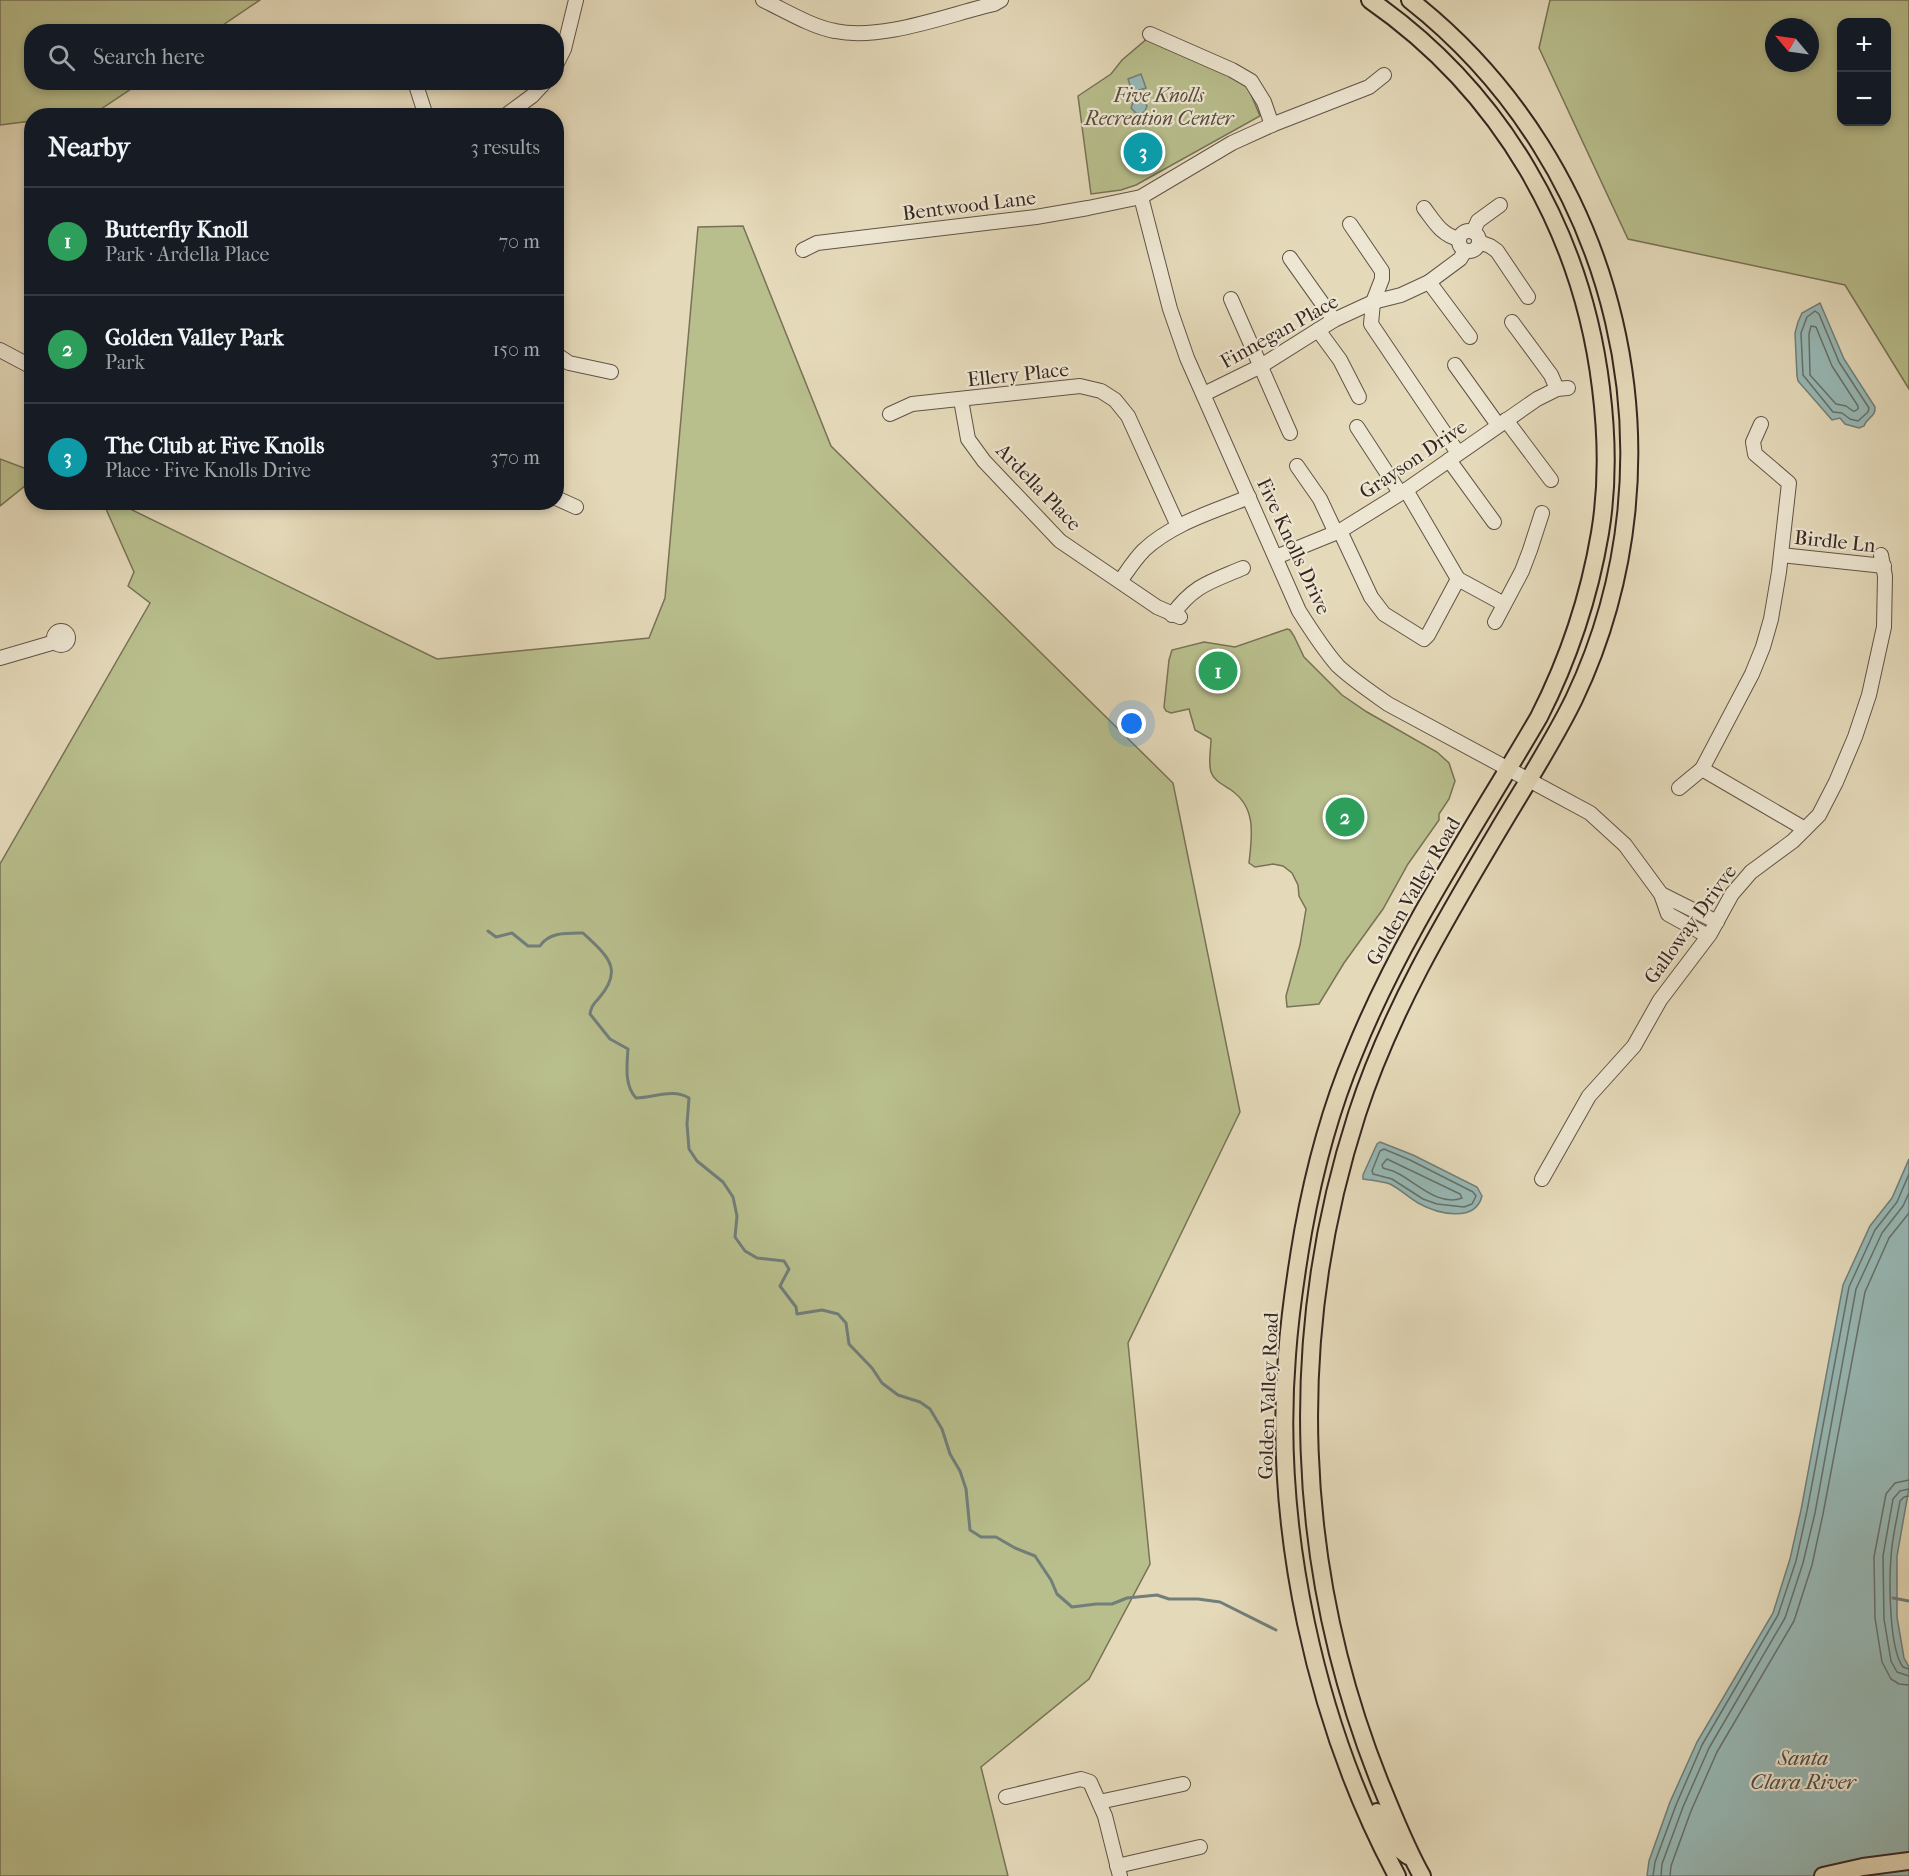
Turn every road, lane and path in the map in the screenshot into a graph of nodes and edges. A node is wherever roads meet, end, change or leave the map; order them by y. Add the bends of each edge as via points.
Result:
1 (576, 0) edge
2 (763, 0) edge
3 (799, 0) edge
4 (1001, 0) edge
5 (1370, 0) edge
6 (1410, 0) edge
7 (963, 5) edge
8 (793, 14) junction
9 (1150, 34) dead end
10 (564, 49) edge
11 (1384, 75) dead end
12 (418, 90) edge
13 (537, 90) edge
14 (423, 108) edge
15 (516, 108) edge
16 (1272, 125) junction
17 (1140, 197) junction
18 (1500, 205) dead end
19 (1424, 208) dead end
20 (1350, 224) dead end
21 (1476, 237) junction
22 (1462, 245) junction
23 (803, 250) dead end
24 (1290, 258) dead end
25 (1429, 282) junction
26 (1528, 297) dead end
27 (1232, 299) dead end
28 (1373, 302) junction
29 (1334, 320) junction
30 (1512, 322) dead end
31 (1318, 330) junction
32 (1470, 337) dead end
33 (0, 350) edge
34 (564, 359) edge
35 (24, 362) edge
36 (1455, 365) dead end
37 (1261, 366) junction
38 (611, 372) dead end
39 (1204, 394) junction
40 (1359, 397) dead end
41 (961, 400) junction
42 (890, 414) dead end
43 (1502, 423) junction
44 (1761, 424) dead end
45 (1357, 427) dead end
46 (1290, 433) dead end
47 (1453, 457) junction
48 (1297, 466) dead end
49 (1551, 480) dead end
50 (1403, 492) junction
51 (1249, 497) junction
52 (564, 502) edge
53 (576, 507) dead end
54 (1542, 513) dead end
55 (1494, 522) dead end
56 (1178, 526) junction
57 (1338, 532) junction
58 (1781, 555) junction
59 (1276, 557) junction
60 (1882, 561) joint
61 (1243, 568) dead end
62 (1458, 579) junction
63 (1121, 580) junction
64 (1504, 604) junction
65 (1495, 622) dead end
66 (55, 642) dead end
67 (0, 658) edge
68 (1509, 768) junction
69 (1702, 769) junction
70 (1529, 779) junction
71 (1679, 788) dead end
72 (1805, 829) junction
73 (1660, 894) junction
74 (1717, 922) junction
75 (1708, 936) junction
76 (1542, 1179) dead end
77 (1183, 1784) dead end
78 (1006, 1797) dead end
79 (1362, 1801) junction
80 (1099, 1802) junction
81 (1200, 1847) dead end
82 (1414, 1861) junction
83 (1909, 1861) edge
84 (1118, 1871) edge
85 (1397, 1876) edge
86 (1422, 1876) edge
87 (1823, 1876) edge

1 - 10 street
2 - 8 street
3 - 8 street
4 - 7 street via 994,4
5 - 68 main road, Golden Valley Road via 1435,53 1468,87 1515,147 1571,258 1597,351 1604,405 1605,491 1592,576 1555,686
6 - 70 main road, Golden Valley Road via 1471,55 1541,143 1580,218 1600,271 1624,365 1630,463 1615,582 1574,698
7 - 8 street via 912,25 854,34 833,31
9 - 16 street via 1251,81
11 - 16 street, Bentwood Lane via 1369,87
12 - 14 street
13 - 15 street
16 - 17 street, Bentwood Lane via 1229,145
17 - 23 street, Bentwood Lane via 1036,217 817,243
17 - 39 street, Five Knolls Drive via 1170,309
18 - 21 street via 1478,221
19 - 22 street via 1441,231
20 - 28 street via 1382,271
21 - 22 street, Finnegan Place via 1474,251
21 - 26 street via 1497,251
22 - 25 street, Finnegan Place via 1460,259
24 - 29 street
25 - 28 street, Finnegan Place
25 - 32 street
27 - 37 street
28 - 29 street, Finnegan Place
28 - 47 street via 1371,324
29 - 31 street, Finnegan Place
30 - 43 street, Grayson Drive via 1562,388 1537,399
31 - 37 street, Finnegan Place
31 - 40 street via 1340,360
33 - 35 street
34 - 38 street
36 - 43 street
37 - 39 street, Finnegan Place
37 - 46 street
39 - 51 street, Five Knolls Drive
41 - 42 street, Ellery Place via 912,404
41 - 56 street, Ellery Place via 1080,386 1101,391 1128,416
41 - 63 street, Ardella Place via 968,439 984,461 1060,541
43 - 47 street, Grayson Drive
43 - 49 street
44 - 58 street via 1753,442 1755,454 1789,483
45 - 50 street
47 - 50 street, Grayson Drive
47 - 55 street
48 - 57 street
50 - 57 street, Grayson Drive
50 - 62 street
51 - 56 street
51 - 59 street, Five Knolls Drive
52 - 53 street
54 - 64 street via 1522,571
56 - 63 street via 1142,552
57 - 59 street, Grayson Drive
57 - 62 street via 1371,597 1384,614 1424,639
58 - 60 street, Birdle Ln
58 - 69 street via 1763,647
59 - 68 street, Five Knolls Drive via 1299,611 1339,666 1388,704
60 - 72 street, Galloway Drivve via 1884,627 1869,695 1836,782 1819,815
61 - 63 street, Ardella Place via 1194,590 1184,598 1176,616
62 - 64 street
64 - 65 street
66 - 67 street
68 - 70 street, Five Knolls Drive
68 - 79 main road, Golden Valley Road via 1422,914 1353,1055 1318,1163 1295,1279 1286,1356 1284,1422 1294,1561 1330,1715
69 - 71 street
69 - 72 street
70 - 73 street, Five Knolls Drive via 1590,813 1625,845
70 - 82 main road, Golden Valley Road via 1431,945 1375,1064 1338,1179 1315,1305 1308,1425 1318,1557 1353,1708
72 - 74 street, Galloway Drivve via 1751,872 1732,894
73 - 74 street
73 - 75 street, Five Knolls Drive via 1668,914
74 - 75 street, Galloway Drivve
75 - 76 street, Galloway Drivve via 1659,1000 1634,1046 1588,1096
77 - 80 street
78 - 80 street via 1081,1779 1090,1782
79 - 82 main road via 1372,1802 1394,1845
79 - 85 main road, Golden Valley Road
80 - 84 street
81 - 84 street
82 - 86 main road, Golden Valley Road
83 - 87 main road

